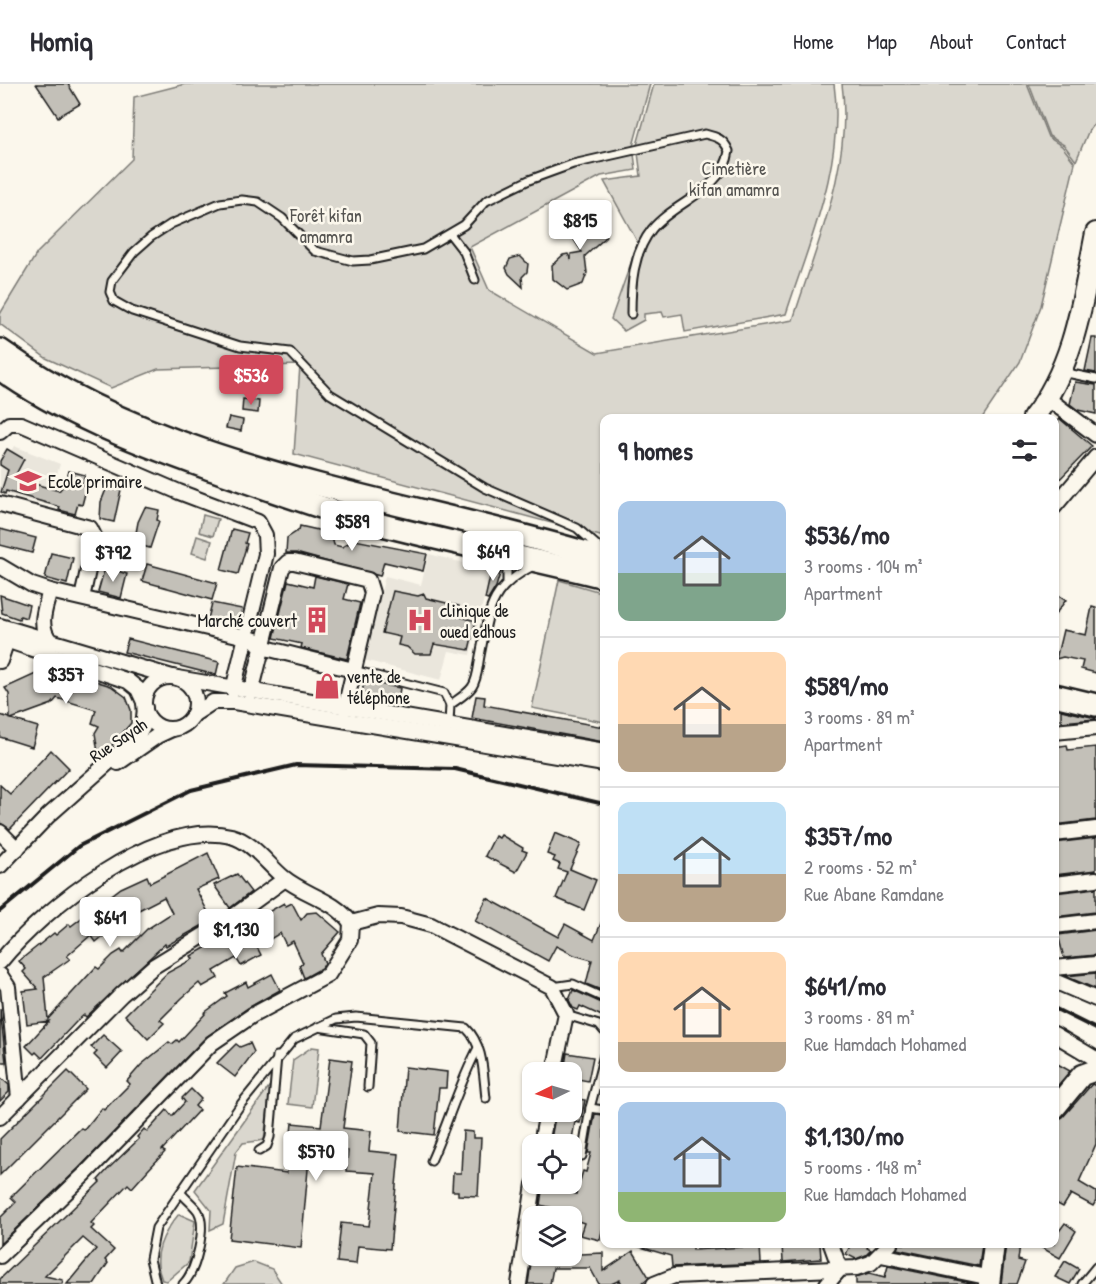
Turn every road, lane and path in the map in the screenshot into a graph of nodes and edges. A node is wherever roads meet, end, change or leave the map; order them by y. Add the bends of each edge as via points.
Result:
1 (1096, 233) edge
2 (450, 234) junction
3 (475, 280) dead end
4 (631, 314) dead end
5 (0, 350) edge
6 (0, 369) edge
7 (1062, 372) junction
8 (1096, 379) edge
9 (1047, 399) junction
10 (1035, 414) edge
11 (0, 432) edge
12 (1096, 435) edge
13 (1096, 458) edge
14 (1059, 501) edge
15 (0, 504) edge
16 (600, 548) edge
17 (494, 549) junction
18 (600, 557) edge
19 (542, 562) junction
20 (0, 566) edge
21 (600, 576) edge
22 (507, 582) junction
23 (50, 591) junction
24 (82, 598) junction
25 (43, 618) junction
26 (0, 626) edge
27 (23, 633) junction
28 (246, 637) junction
29 (4, 639) edge
30 (51, 642) junction
31 (262, 647) junction
32 (0, 661) edge
33 (353, 670) junction
34 (174, 678) junction
35 (1059, 682) edge
36 (233, 690) junction
37 (1096, 690) edge
38 (251, 693) junction
39 (1059, 696) edge
40 (144, 705) junction
41 (450, 705) junction
42 (1096, 705) edge
43 (345, 708) junction
44 (193, 715) junction
45 (449, 723) junction
46 (1096, 728) edge
47 (172, 729) junction
48 (1059, 732) edge
49 (600, 750) edge
50 (600, 763) edge
51 (85, 783) junction
52 (1096, 829) edge
53 (0, 832) edge
54 (1059, 833) edge
55 (17, 849) junction
56 (0, 866) edge
57 (285, 879) junction
58 (1096, 879) edge
59 (1059, 883) edge
60 (1096, 921) edge
61 (351, 923) junction
62 (1059, 925) edge
63 (0, 962) edge
64 (1096, 964) edge
65 (1059, 968) edge
66 (0, 975) edge
67 (1059, 983) edge
68 (552, 987) junction
69 (600, 996) edge
70 (1096, 999) edge
71 (566, 1014) junction
72 (600, 1026) edge
73 (318, 1027) junction
74 (1059, 1037) edge
75 (478, 1048) junction
76 (277, 1056) junction
77 (1096, 1059) edge
78 (556, 1062) edge
79 (600, 1070) edge
80 (1096, 1070) edge
81 (368, 1087) dead end
82 (20, 1098) junction
83 (486, 1098) dead end
84 (1059, 1103) edge
85 (590, 1108) junction
86 (600, 1109) edge
87 (0, 1117) edge
88 (259, 1150) dead end
89 (582, 1156) dead end
90 (431, 1161) dead end
91 (181, 1193) junction
92 (532, 1194) edge
93 (832, 1248) edge
94 (887, 1248) edge
95 (994, 1248) edge
96 (881, 1255) junction
97 (0, 1256) edge
98 (1096, 1267) edge
99 (840, 1269) junction
100 (990, 1281) edge
101 (156, 1284) edge
102 (183, 1284) edge
103 (519, 1284) edge
104 (654, 1284) edge
105 (826, 1284) edge
106 (1082, 1284) edge

1 - 7 street via 1076,330
2 - 3 lane via 459,243
2 - 4 lane via 486,201 573,164 705,134 718,137 729,151 722,173 664,216 643,245 631,282
2 - 16 lane via 406,254 353,261 315,250 282,218 258,202 220,203 179,219 151,237 118,270 110,292 120,306 240,346 290,352 330,394 485,488 577,528
5 - 18 main road via 96,407 183,444 260,469
6 - 17 main road via 32,391 163,452 309,504 459,544
7 - 8 lane
7 - 9 street
9 - 10 street
9 - 12 street
11 - 28 street via 9,424 21,424 258,522 265,535 266,554
13 - 14 street
15 - 24 street via 90,528 94,538
17 - 19 main road
17 - 22 lane via 506,563
19 - 21 main road
19 - 22 lane
20 - 23 street
22 - 41 lane via 491,606 475,680
23 - 24 street
23 - 25 street
24 - 28 street
25 - 27 street
25 - 30 street via 45,635
26 - 27 street
27 - 30 street
28 - 31 street
28 - 36 street
29 - 32 street
29 - 40 street via 134,684
30 - 34 street
31 - 33 street
31 - 33 street via 282,568 288,562 368,580 372,593
31 - 38 street
33 - 41 lane via 440,691
33 - 43 street
34 - 36 street
34 - 40 street via 155,682 147,691
34 - 44 street via 194,693
35 - 37 main road
36 - 38 street
38 - 43 street
39 - 42 main road
40 - 47 street via 152,722
40 - 51 street, Rue Sayah via 143,728 136,738
41 - 45 lane
43 - 45 street
44 - 47 street via 187,723
44 - 50 street via 213,702 234,702
45 - 49 street
46 - 48 street
47 - 51 street, Rue Sayah
51 - 55 street, Rue Sayah
52 - 54 street
53 - 55 street
55 - 56 street, Rue Sayah
57 - 61 street via 341,912
57 - 63 street via 242,840 216,834 185,836 148,849 104,872 63,900 19,939
57 - 82 street via 154,966
58 - 59 street
60 - 62 street
61 - 68 street via 378,916 431,925
61 - 97 street via 350,940 328,975 253,1015 212,1043
64 - 65 street
66 - 82 street via 8,987
67 - 70 street
68 - 69 lane via 573,984
68 - 71 street
71 - 72 lane
71 - 78 street
73 - 75 lane via 336,1019 356,1017 458,1026 475,1036
73 - 76 lane via 294,1039
73 - 81 lane via 364,1034 368,1038
74 - 77 street
75 - 83 lane
75 - 90 lane
76 - 88 lane via 270,1137 267,1146
76 - 91 lane
79 - 85 lane
80 - 84 street via 1082,1075
82 - 87 street
85 - 86 lane
85 - 89 lane
91 - 101 lane via 156,1228 151,1245
91 - 102 lane via 199,1212 200,1226 196,1266
92 - 103 street
93 - 99 street
94 - 96 street
95 - 100 street
96 - 99 street via 871,1263
96 - 100 street
98 - 106 lane
99 - 104 street via 674,1276
99 - 105 street

